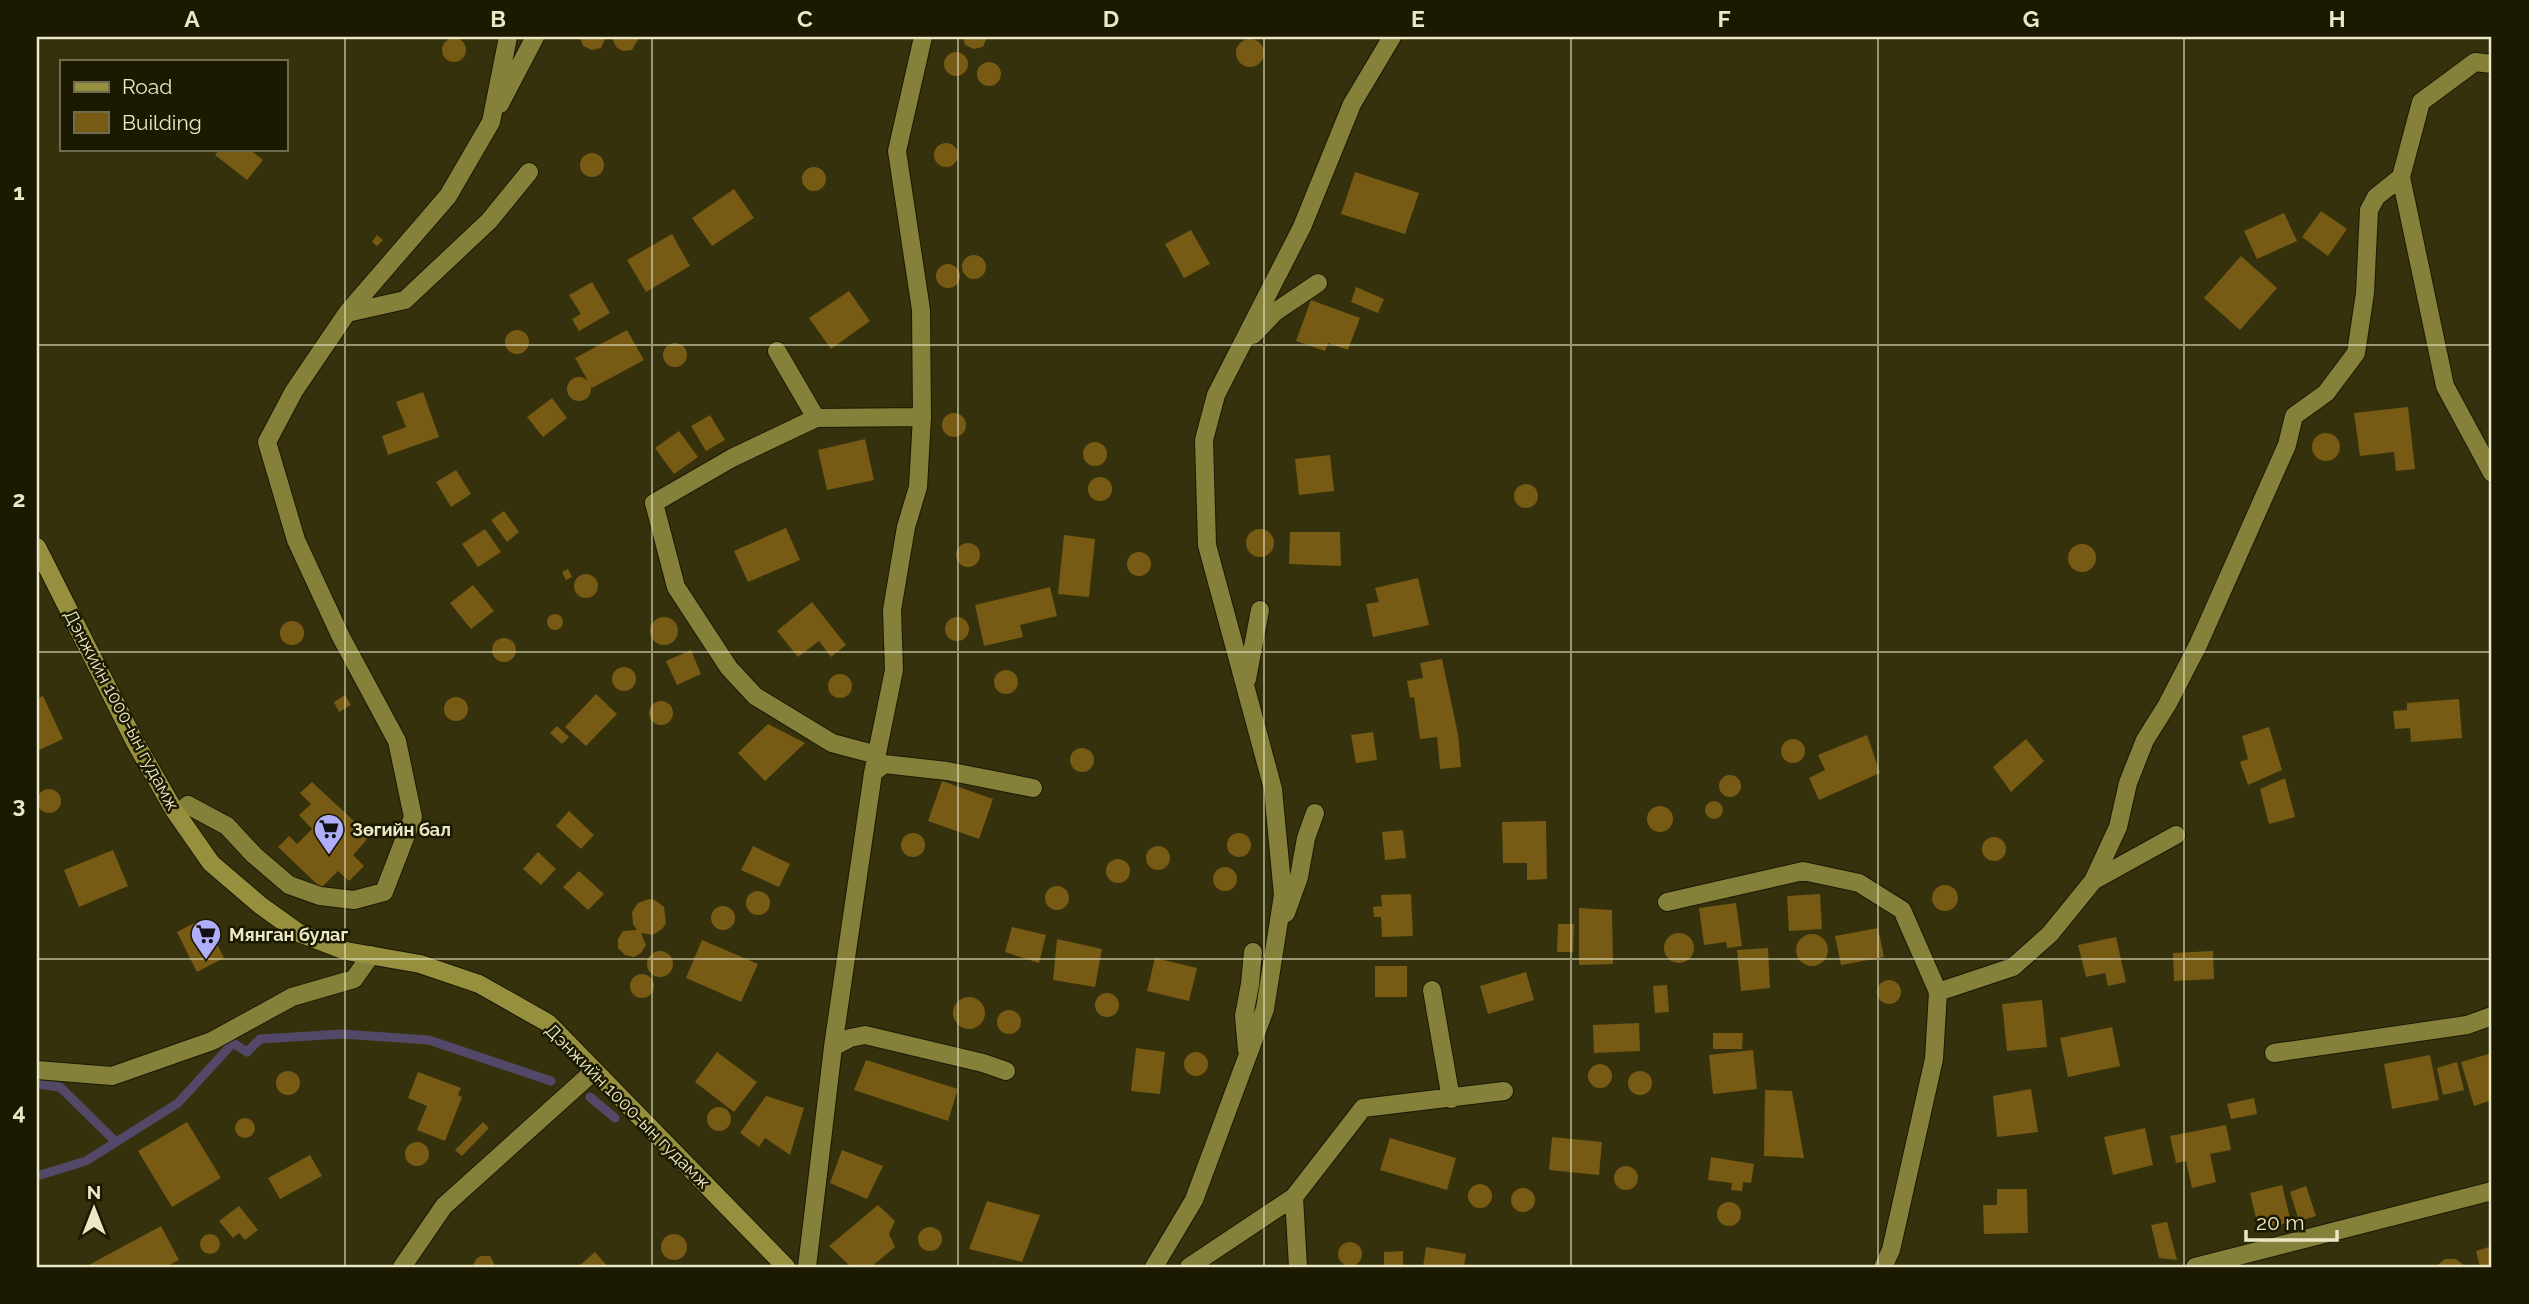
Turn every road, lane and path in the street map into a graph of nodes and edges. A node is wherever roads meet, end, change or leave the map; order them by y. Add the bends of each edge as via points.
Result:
1 (508, 37) edge
2 (535, 37) edge
3 (923, 37) edge
4 (1392, 37) edge
5 (2492, 64) edge
6 (491, 122) junction
7 (529, 172) dead end
8 (2401, 177) junction
9 (1318, 283) dead end
10 (347, 313) junction
11 (1239, 350) junction
12 (777, 351) dead end
13 (922, 417) junction
14 (816, 418) junction
15 (2492, 473) edge
16 (37, 547) edge
17 (1261, 610) dead end
18 (1245, 690) junction
19 (877, 755) junction
20 (873, 773) junction
21 (1033, 788) dead end
22 (1315, 813) dead end
23 (177, 814) junction
24 (2176, 835) dead end
25 (2093, 881) junction
26 (1667, 902) dead end
27 (1274, 946) junction
28 (1253, 952) dead end
29 (371, 956) junction
30 (1432, 990) dead end
31 (1938, 992) junction
32 (2492, 1016) edge
33 (833, 1047) junction
34 (2274, 1053) dead end
35 (1248, 1057) junction
36 (37, 1070) edge
37 (594, 1071) junction
38 (1006, 1071) dead end
39 (1504, 1091) dead end
40 (1451, 1099) junction
41 (2492, 1191) edge
42 (1294, 1197) junction
43 (402, 1267) edge
44 (786, 1267) edge
45 (807, 1267) edge
46 (1154, 1267) edge
47 (1189, 1267) edge
48 (1298, 1267) edge
49 (1884, 1267) edge
50 (2195, 1267) edge

1 - 6 street
2 - 6 street
3 - 13 street via 897,151 921,310
4 - 11 street via 1352,104 1302,227
5 - 8 street via 2475,62 2421,102
6 - 10 street via 448,196
7 - 10 street via 489,221 405,300
8 - 15 street via 2445,386
8 - 25 street via 2375,197 2369,210 2365,293 2356,353 2326,394 2294,416 2287,445 2198,645 2145,740 2127,783 2118,827
9 - 11 street via 1275,312
10 - 23 street via 294,391 267,442 296,540 341,638 397,741 413,817 384,892 354,900 320,896 289,885 227,826 188,805
11 - 18 street via 1216,394 1204,440 1207,545
12 - 14 street
13 - 14 street
13 - 19 street via 918,487 892,610 894,670
14 - 19 street via 732,458 654,503 676,587 729,668 755,696 832,743
16 - 23 main road, Дэнжийн 1000-ын гудамж via 94,664
17 - 18 street
18 - 27 street via 1273,789 1283,895
19 - 20 street
20 - 21 street via 884,764
20 - 33 street
22 - 27 street via 1299,877
23 - 29 main road, Дэнжийн 1000-ын гудамж via 211,863 260,905 299,933
24 - 25 street
25 - 31 street via 2049,934 2013,967
26 - 31 street via 1803,871 1859,883 1902,910
27 - 35 street via 1265,1009
28 - 35 street via 1244,1016
29 - 36 street via 354,979 292,997 212,1041 112,1076
29 - 37 main road, Дэнжийн 1000-ын гудамж via 420,964 479,984 548,1023
30 - 40 street
31 - 49 street via 1934,1059
32 - 34 street via 2467,1025
33 - 38 street via 865,1035
33 - 45 street
35 - 46 street via 1194,1200
37 - 43 street via 444,1206
37 - 44 main road, Дэнжийн 1000-ын гудамж
39 - 40 street
40 - 42 street via 1363,1108
41 - 50 street
42 - 47 street
42 - 48 street

